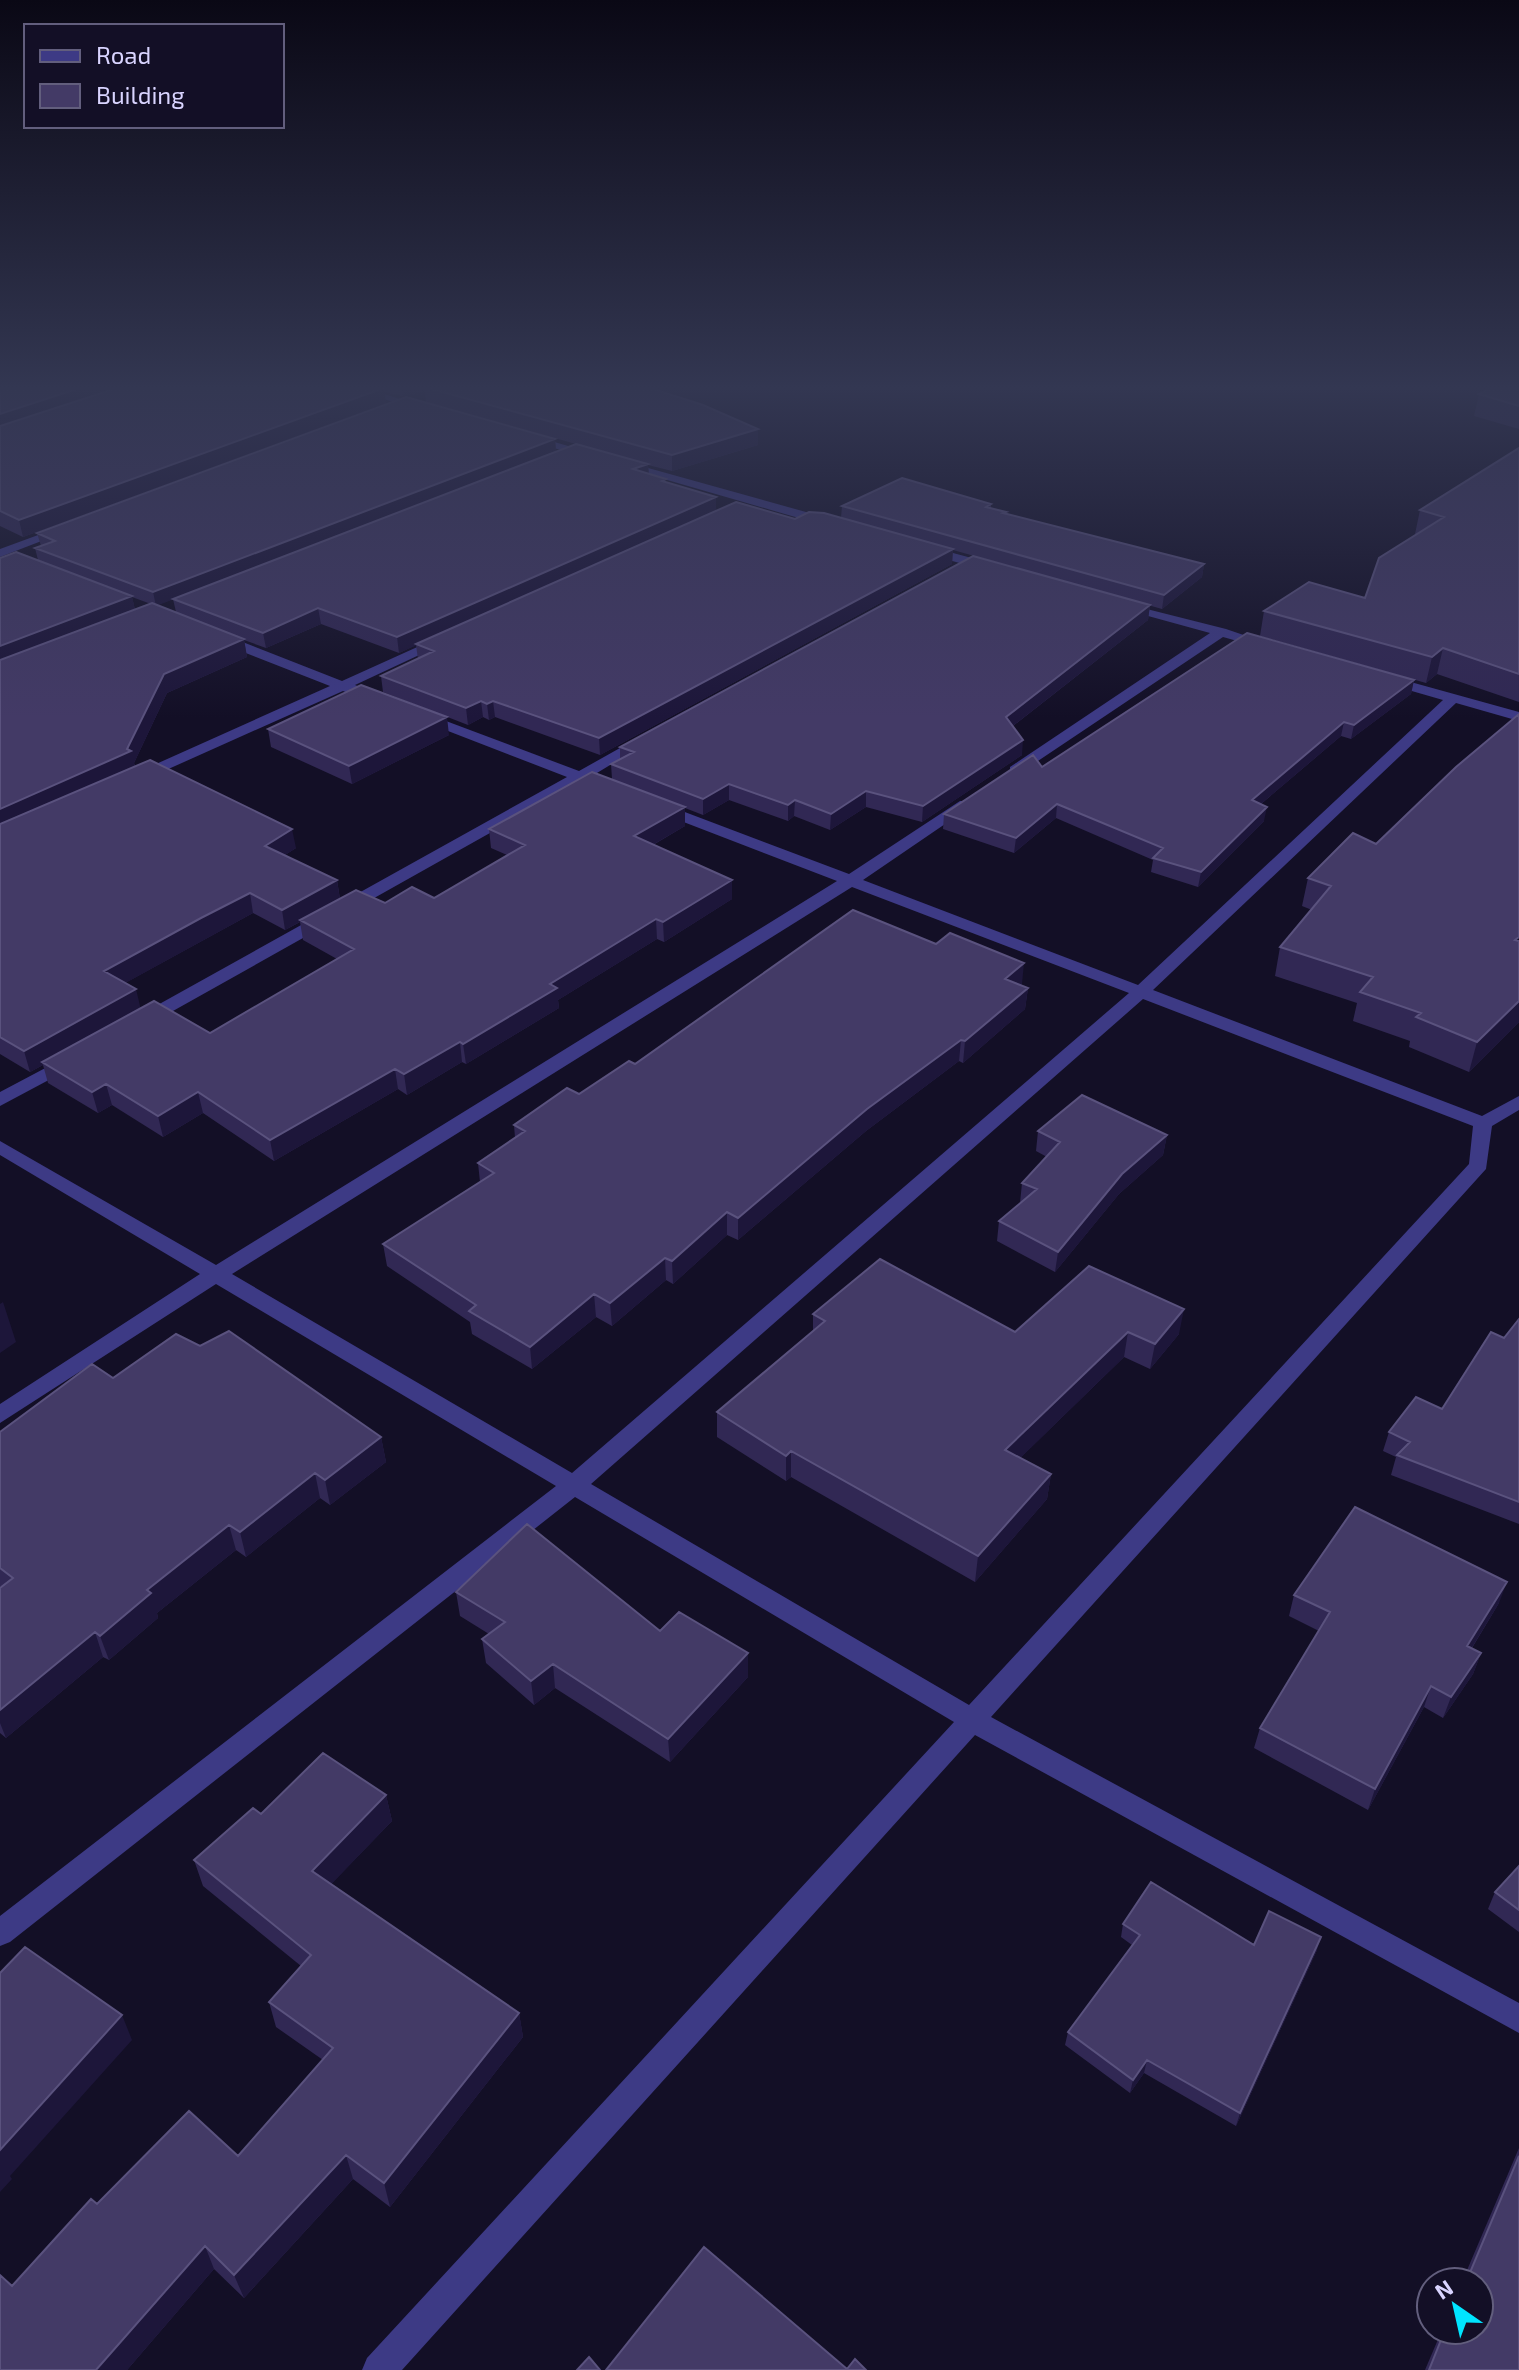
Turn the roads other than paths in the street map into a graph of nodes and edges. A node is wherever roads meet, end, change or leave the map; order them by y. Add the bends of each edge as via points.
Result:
1 (738, 497) edge
2 (754, 501) junction
3 (726, 514) edge
4 (73, 526) edge
5 (841, 526) edge
6 (913, 546) edge
7 (0, 554) edge
8 (971, 562) junction
9 (29, 565) edge
10 (1001, 571) edge
11 (943, 578) edge
12 (1104, 599) edge
13 (200, 631) edge
14 (1221, 632) junction
15 (456, 635) edge
16 (1279, 649) edge
17 (1380, 677) edge
18 (343, 686) junction
19 (1453, 698) junction
20 (1519, 717) edge
21 (663, 730) edge
22 (579, 776) junction
23 (129, 782) edge
24 (622, 793) edge
25 (650, 804) edge
26 (851, 880) junction
27 (1141, 992) junction
28 (124, 1031) edge
29 (83, 1054) edge
30 (0, 1100) edge
31 (1519, 1102) edge
32 (1483, 1123) junction
33 (0, 1147) edge
34 (216, 1274) junction
35 (0, 1415) edge
36 (574, 1485) junction
37 (972, 1720) junction
38 (0, 1933) edge
39 (1519, 2019) edge
40 (379, 2370) edge

1 - 2 street
2 - 3 street
2 - 5 street
4 - 7 street
6 - 8 street
7 - 9 street
8 - 10 street
8 - 11 street
12 - 14 street
13 - 18 street
14 - 16 street
14 - 26 street
15 - 18 street
17 - 19 street
18 - 22 street
18 - 23 street
19 - 20 street
19 - 27 street
21 - 22 street
22 - 24 street
22 - 28 street
25 - 26 street
26 - 27 street
26 - 34 street
27 - 32 street
27 - 36 street
29 - 30 street
31 - 32 street
32 - 37 street via 1479,1165
33 - 34 street
34 - 35 street
34 - 36 street
36 - 37 street
36 - 38 street
37 - 39 street
37 - 40 street

